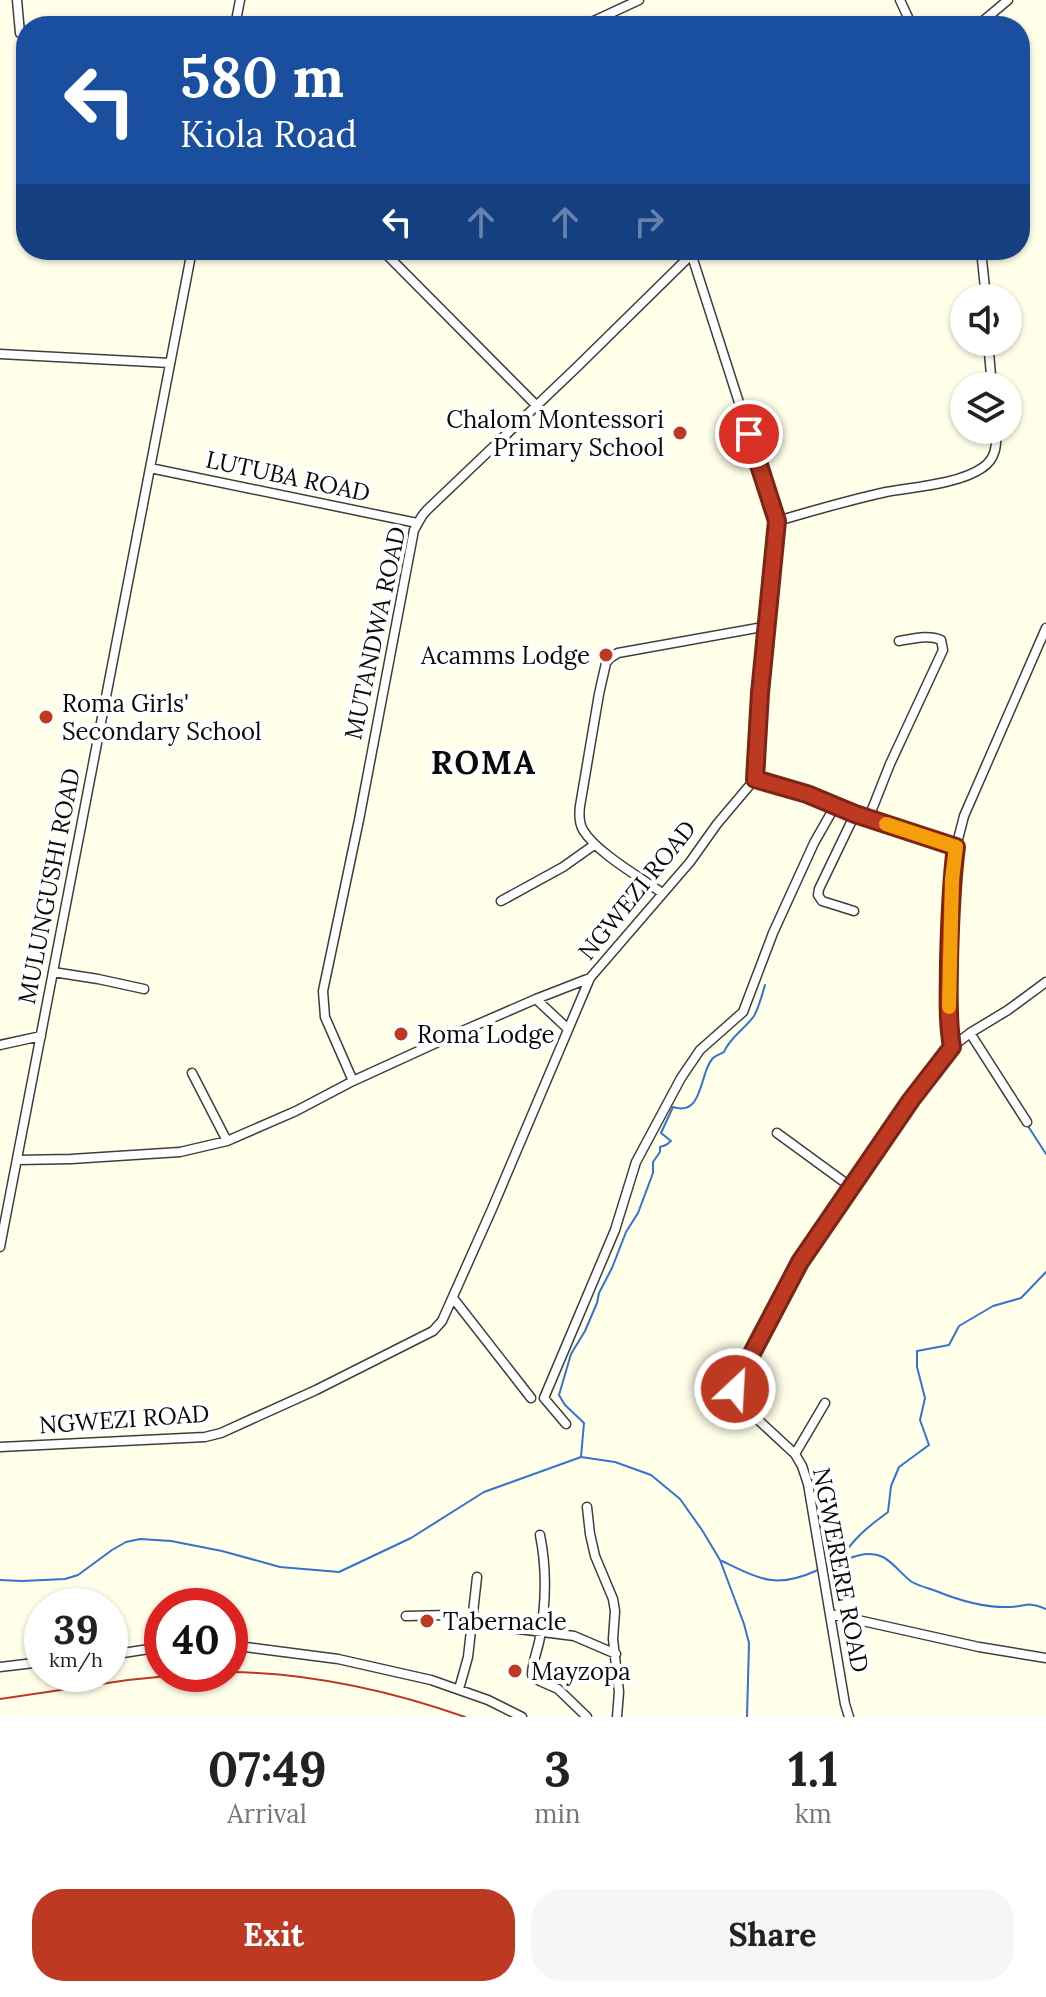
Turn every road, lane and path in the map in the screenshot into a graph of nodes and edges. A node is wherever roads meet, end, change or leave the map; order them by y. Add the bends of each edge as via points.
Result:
1 (639, 0) edge
2 (1008, 0) edge
3 (605, 16) edge
4 (989, 16) edge
5 (190, 260) edge
6 (392, 260) edge
7 (685, 260) edge
8 (695, 260) edge
9 (982, 260) edge
10 (985, 284) edge
11 (0, 354) edge
12 (170, 363) junction
13 (537, 406) junction
14 (997, 444) edge
15 (150, 468) junction
16 (777, 521) junction
17 (417, 523) junction
18 (768, 626) junction
19 (1046, 628) edge
20 (899, 641) dead end
21 (755, 779) junction
22 (835, 806) junction
23 (855, 814) junction
24 (869, 817) junction
25 (594, 845) junction
26 (956, 847) junction
27 (662, 893) junction
28 (501, 901) dead end
29 (854, 911) dead end
30 (53, 972) junction
31 (590, 978) junction
32 (1046, 982) edge
33 (144, 989) dead end
34 (536, 999) junction
35 (568, 1029) junction
36 (970, 1033) junction
37 (41, 1036) junction
38 (0, 1045) edge
39 (952, 1047) junction
40 (192, 1073) dead end
41 (353, 1081) junction
42 (1027, 1122) dead end
43 (777, 1133) dead end
44 (227, 1141) junction
45 (17, 1160) junction
46 (851, 1187) junction
47 (0, 1247) edge
48 (453, 1298) junction
49 (531, 1398) dead end
50 (825, 1403) dead end
51 (566, 1424) dead end
52 (0, 1447) edge
53 (795, 1454) junction
54 (587, 1507) dead end
55 (540, 1535) dead end
56 (477, 1577) dead end
57 (831, 1614) junction
58 (406, 1616) dead end
59 (472, 1623) junction
60 (541, 1632) junction
61 (248, 1647) edge
62 (616, 1654) junction
63 (1046, 1658) edge
64 (24, 1664) edge
65 (0, 1667) edge
66 (459, 1689) junction
67 (522, 1717) edge
68 (587, 1717) edge
69 (617, 1717) edge
70 (849, 1717) edge

1 - 3 street
2 - 4 street
5 - 12 street, MULUNGUSHI ROAD
6 - 13 street
7 - 13 street, MUTANDWA ROAD
8 - 16 street
9 - 10 street
11 - 12 street
12 - 15 street, MULUNGUSHI ROAD
13 - 17 street, MUTANDWA ROAD
14 - 16 street via 989,463 974,472
15 - 17 street, LUTUBA ROAD
15 - 30 street, MULUNGUSHI ROAD
16 - 18 street
17 - 41 street, MUTANDWA ROAD via 323,991 325,1017
18 - 21 street
18 - 25 street via 618,653 606,663 579,815 581,828
19 - 26 street via 970,802
20 - 24 street via 937,638 943,650
21 - 22 street
21 - 27 street, NGWEZI ROAD
22 - 23 street
22 - 51 street via 773,933 743,1012 700,1050 636,1162 615,1230 544,1398
23 - 24 street
23 - 29 street via 818,895
24 - 26 street
25 - 27 street
25 - 28 street
26 - 39 street via 949,963
27 - 31 street, NGWEZI ROAD
30 - 33 street
30 - 37 street, MULUNGUSHI ROAD
31 - 34 street
31 - 35 street, NGWEZI ROAD
32 - 36 street, NGWERERE ROAD
34 - 35 street
34 - 41 street
35 - 48 street, NGWEZI ROAD
36 - 39 street, NGWERERE ROAD
36 - 42 street
37 - 38 street
37 - 45 street, MULUNGUSHI ROAD
39 - 46 street, NGWERERE ROAD
40 - 44 street
41 - 44 street
43 - 46 street
44 - 45 street via 180,1152
45 - 47 street, MULUNGUSHI ROAD
46 - 53 street, NGWERERE ROAD via 800,1262 735,1389 745,1409
48 - 49 street
48 - 52 street, NGWEZI ROAD via 433,1331 221,1433
50 - 53 street
53 - 57 street, NGWERERE ROAD via 808,1484
54 - 62 street via 595,1556 613,1599
55 - 60 street via 546,1576
56 - 59 street
57 - 63 street
57 - 70 street, NGWERERE ROAD
58 - 59 street via 449,1615
59 - 60 street
59 - 66 street
60 - 62 street via 574,1636
60 - 68 street via 532,1675 558,1689
61 - 66 street via 338,1659
62 - 69 street
64 - 65 street
66 - 67 street

